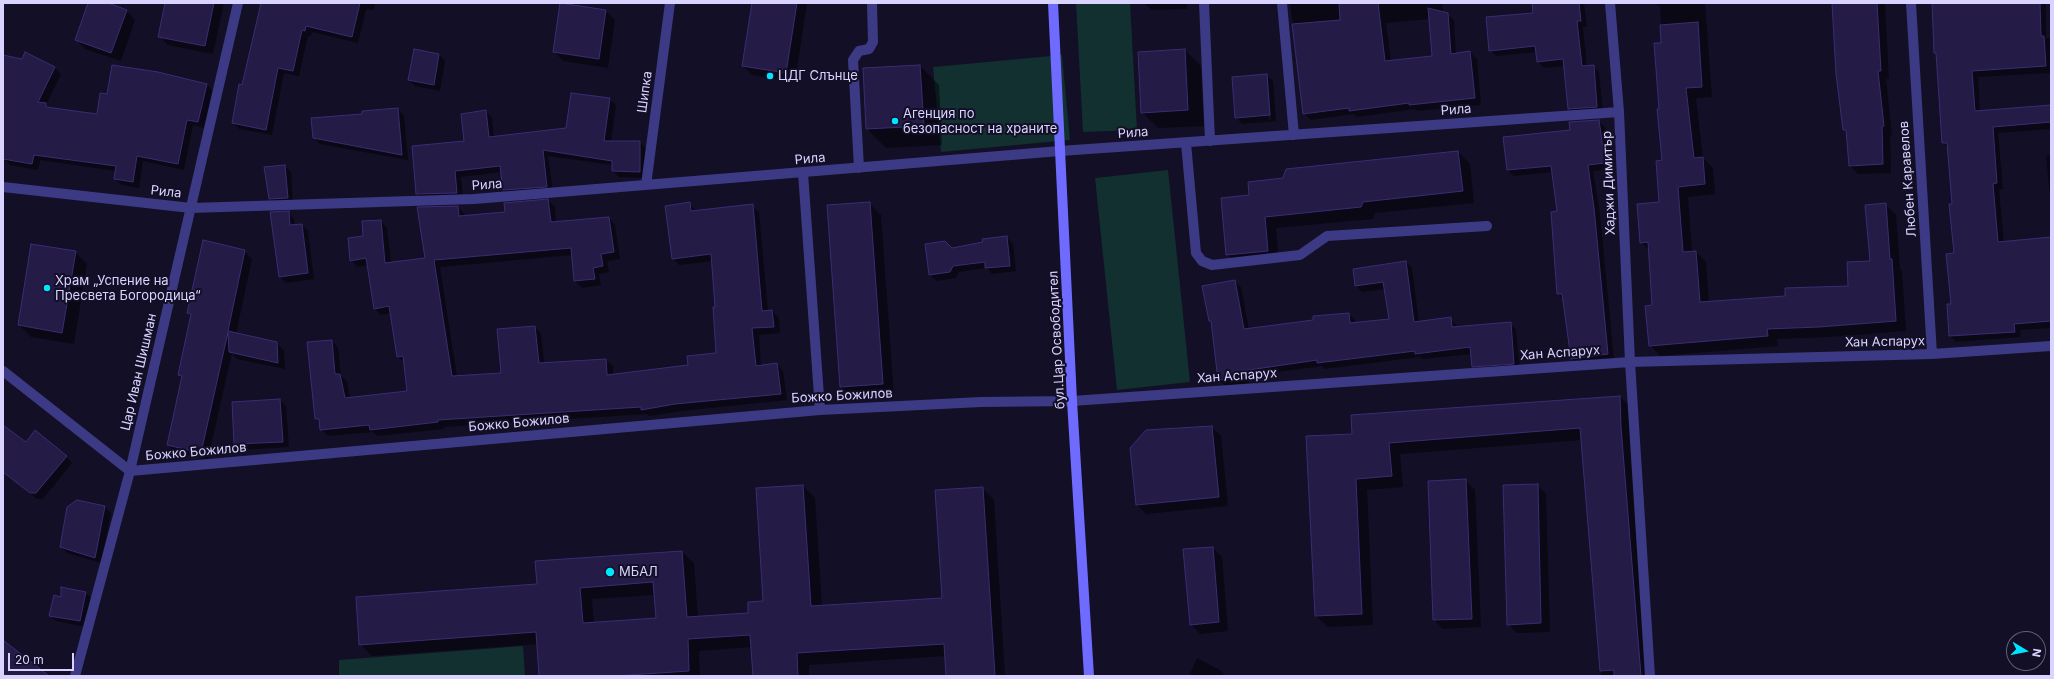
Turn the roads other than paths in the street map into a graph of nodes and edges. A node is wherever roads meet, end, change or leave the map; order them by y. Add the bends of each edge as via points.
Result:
1 (238, 3) edge
2 (670, 3) edge
3 (872, 3) edge
4 (1053, 3) edge
5 (1204, 3) edge
6 (1282, 3) edge
7 (1610, 3) edge
8 (1911, 3) edge
9 (1619, 112) junction
10 (1294, 135) junction
11 (1210, 141) junction
12 (1186, 142) junction
13 (1060, 152) junction
14 (859, 168) junction
15 (803, 173) junction
16 (646, 185) junction
17 (3, 187) edge
18 (191, 208) junction
19 (1487, 226) dead end
20 (2051, 346) edge
21 (1932, 354) junction
22 (1630, 362) junction
23 (3, 371) edge
24 (1072, 401) junction
25 (820, 410) junction
26 (130, 471) junction
27 (75, 676) edge
28 (1089, 676) edge
29 (1650, 676) edge

1 - 18 street, Цар Иван Шишман
2 - 16 street, Шипка
3 - 14 street via 873,42 869,49 859,51 853,60
4 - 13 street, бул.Цар Освободител
5 - 11 street
6 - 10 street
7 - 9 street, Хаджи Димитър
8 - 21 street, Любен Каравелов
9 - 10 street, Рила
9 - 22 street, Хаджи Димитър
10 - 11 street, Рила
11 - 12 street, Рила
12 - 13 street, Рила
12 - 19 street via 1196,252 1202,261 1212,265 1300,255 1327,236
13 - 14 street, Рила
13 - 24 street, бул.Цар Освободител
14 - 15 street, Рила
15 - 16 street, Рила
15 - 25 street
16 - 18 street, Рила via 474,199
17 - 18 street, Рила
18 - 26 street, Цар Иван Шишман
20 - 21 street, Хан Аспарух
21 - 22 street, Хан Аспарух
22 - 24 street, Хан Аспарух
22 - 29 street, Хаджи Димитър
23 - 26 street, Божко Божилов
24 - 25 street, Божко Божилов via 981,402
24 - 28 street, бул.Цар Освободител
25 - 26 street, Божко Божилов
26 - 27 street, Цар Иван Шишман

